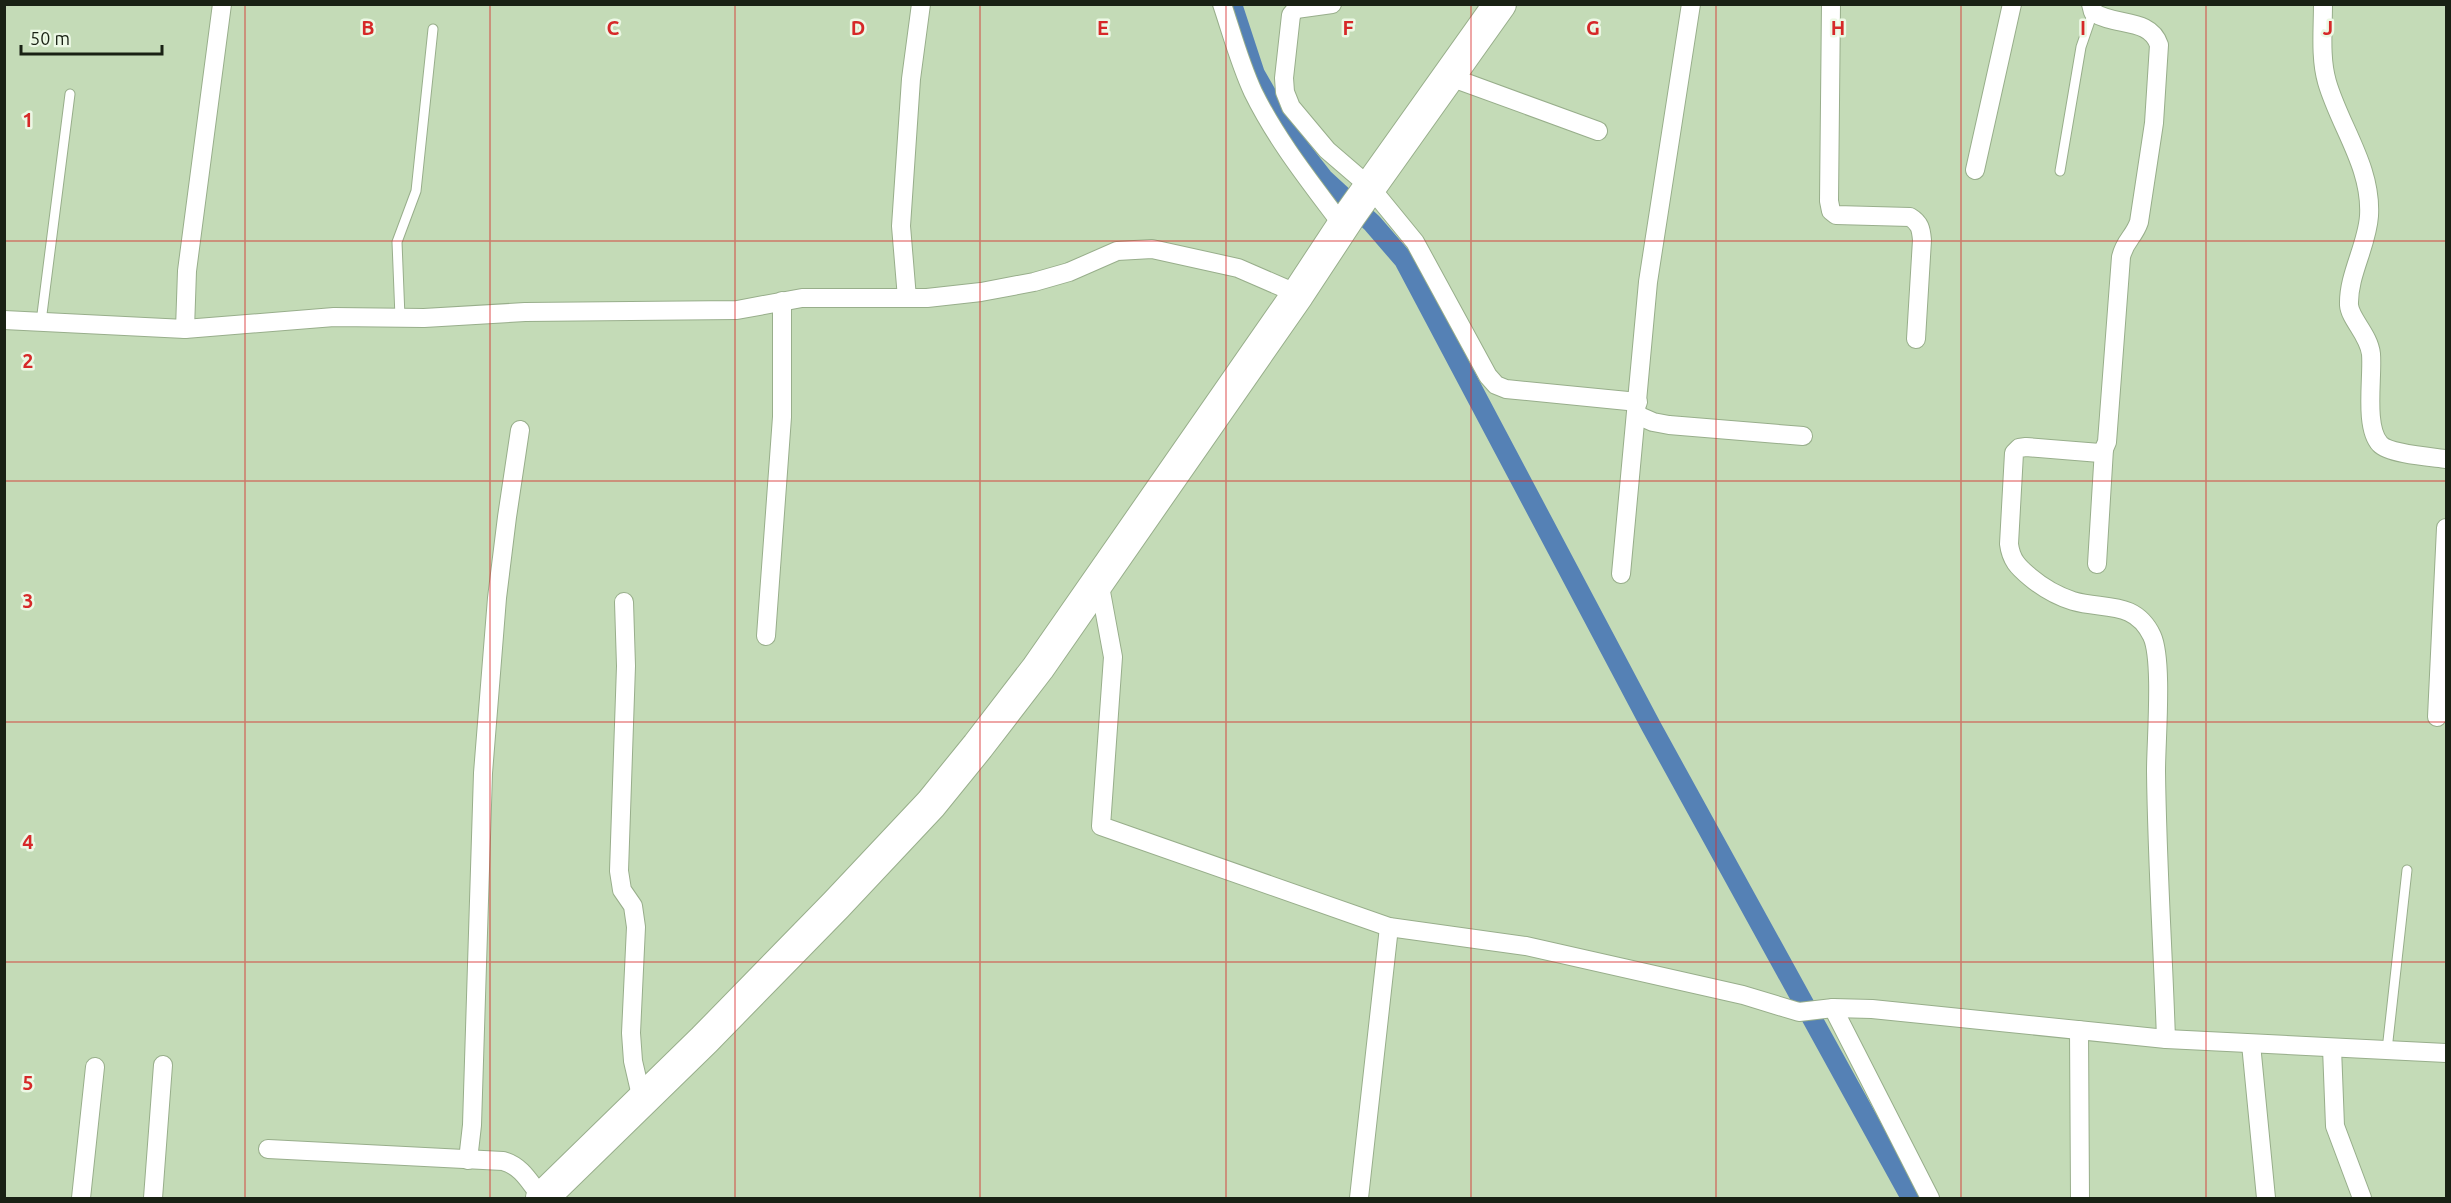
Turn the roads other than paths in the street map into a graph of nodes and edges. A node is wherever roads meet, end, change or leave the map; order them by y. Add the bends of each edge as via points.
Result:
1 (222, 4) edge
2 (921, 4) edge
3 (1222, 4) edge
4 (1332, 4) edge
5 (1500, 4) edge
6 (1691, 4) edge
7 (1831, 4) edge
8 (2012, 4) edge
9 (2323, 4) edge
10 (2092, 8) edge
11 (433, 29) dead end
12 (1450, 77) junction
13 (70, 94) dead end
14 (1598, 131) dead end
15 (1975, 170) dead end
16 (2060, 171) dead end
17 (1357, 205) junction
18 (1298, 294) junction
19 (907, 298) junction
20 (782, 301) junction
21 (400, 317) junction
22 (4, 320) edge
23 (41, 322) junction
24 (185, 329) junction
25 (1916, 339) dead end
26 (1638, 408) junction
27 (520, 430) dead end
28 (1803, 436) dead end
29 (2104, 449) junction
30 (2446, 459) edge
31 (2446, 528) edge
32 (2097, 564) dead end
33 (1621, 574) dead end
34 (1099, 580) junction
35 (624, 602) dead end
36 (766, 636) dead end
37 (2437, 717) dead end
38 (2407, 870) dead end
39 (1389, 927) junction
40 (1828, 1009) junction
41 (2079, 1030) junction
42 (2166, 1040) junction
43 (2251, 1044) junction
44 (2332, 1048) junction
45 (2387, 1050) junction
46 (2446, 1053) edge
47 (163, 1065) dead end
48 (96, 1067) dead end
49 (642, 1100) junction
50 (268, 1149) dead end
51 (468, 1160) junction
52 (81, 1198) edge
53 (153, 1198) edge
54 (542, 1198) edge
55 (1359, 1198) edge
56 (1930, 1198) edge
57 (2080, 1198) edge
58 (2266, 1198) edge
59 (2362, 1198) edge

1 - 24 street via 187,272
2 - 19 street via 911,79 902,226
3 - 17 street via 1244,71 1283,145
4 - 17 street via 1296,9 1291,15 1285,92 1291,107 1327,150
5 - 12 highway
6 - 26 street via 1648,282
7 - 25 street via 1831,211 1836,215 1910,217 1917,222 1922,240
8 - 15 street
9 - 30 street via 2326,80 2367,182 2369,217 2349,307 2368,338 2374,432 2380,444 2389,450
10 - 16 lane
10 - 29 street via 2112,22 2147,27 2160,45 2154,123 2139,222 2121,257
11 - 21 lane via 416,191 397,242
12 - 14 street
12 - 17 highway
13 - 23 lane
17 - 18 highway
17 - 26 street via 1415,242 1496,385
18 - 19 street via 1238,268 1152,249 1117,252 1068,272 1008,287
18 - 34 highway
19 - 20 street
20 - 21 street via 737,310
20 - 36 street via 782,417
21 - 24 street via 334,317
22 - 23 street
23 - 24 street
26 - 28 street via 1653,422 1669,425
26 - 33 street
27 - 51 street via 499,586 483,773
29 - 32 street
29 - 42 street via 2093,453 2026,447 2014,453 2010,556 2042,587 2076,602 2118,607 2134,614 2153,638 2157,661 2156,770
31 - 37 street
34 - 39 street via 1113,657 1101,826
34 - 49 highway via 1038,668 931,804
35 - 49 street via 626,666 619,871 622,890 633,906 636,927 631,1033
38 - 45 lane
39 - 40 street via 1526,946 1743,995 1799,1012
39 - 55 street
40 - 41 street via 1872,1009
40 - 56 street
41 - 42 street
41 - 57 street
42 - 43 street
43 - 44 street
43 - 58 street
44 - 45 street
44 - 59 street via 2335,1126
45 - 46 street
47 - 53 street
48 - 52 street
49 - 54 highway
50 - 51 street
51 - 54 street via 514,1164

